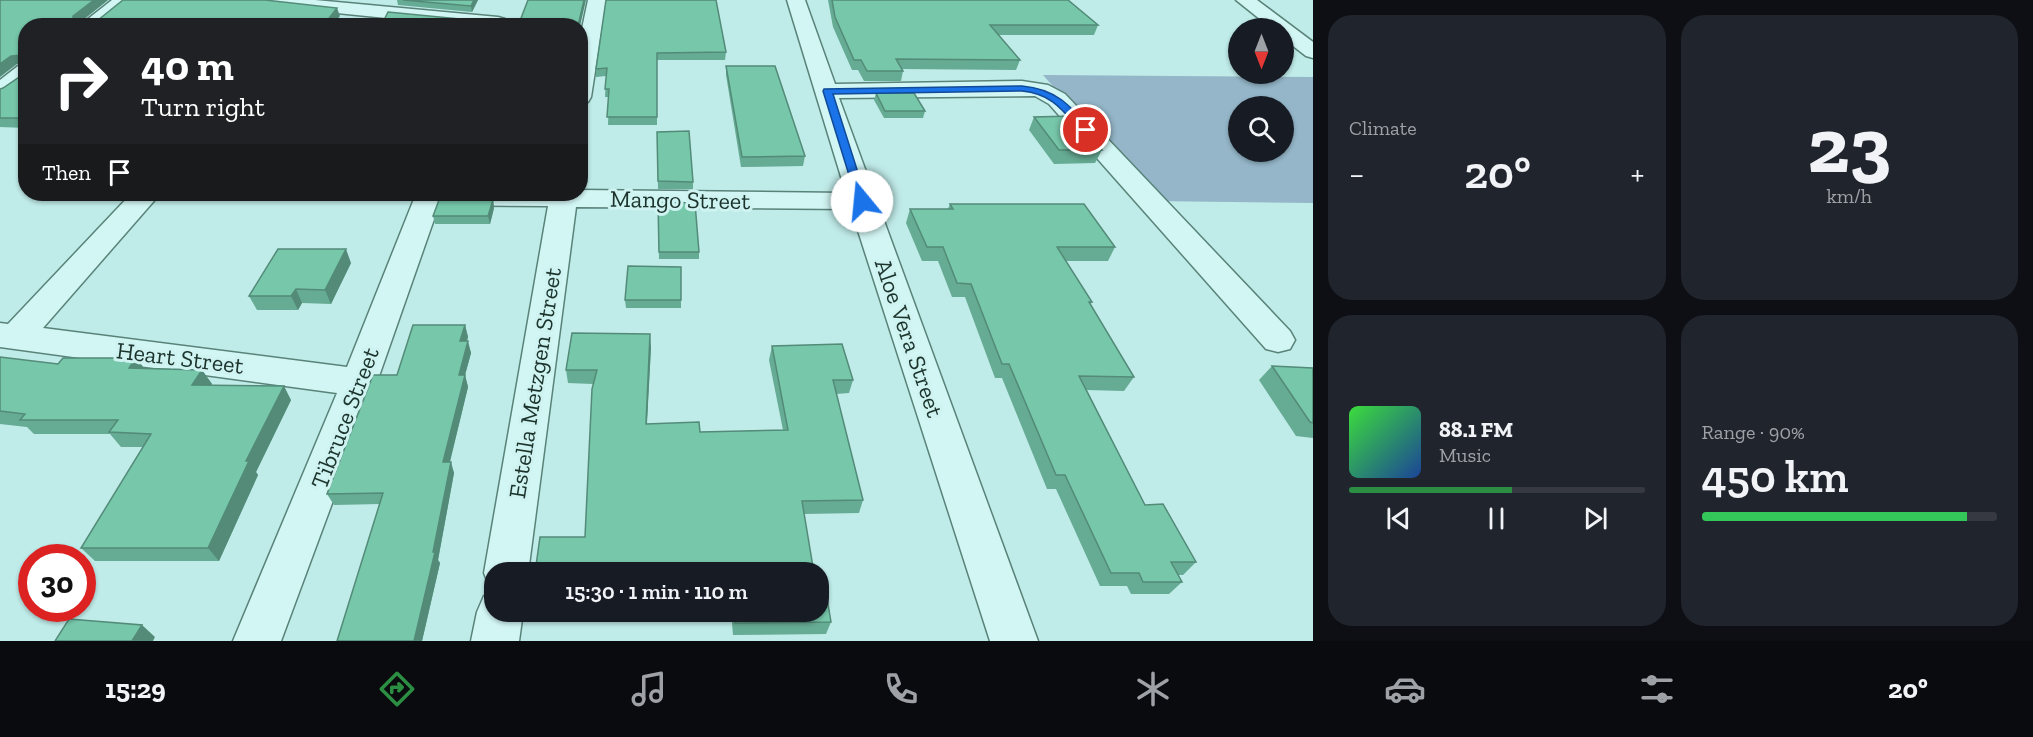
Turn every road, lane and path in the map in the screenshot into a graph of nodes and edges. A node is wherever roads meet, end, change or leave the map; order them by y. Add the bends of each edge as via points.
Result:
1 (124, 0) edge
2 (258, 0) edge
3 (597, 0) edge
4 (796, 0) edge
5 (1245, 0) edge
6 (316, 6) junction
7 (99, 18) edge
8 (305, 18) edge
9 (486, 18) edge
10 (1269, 18) edge
11 (1294, 37) edge
12 (588, 51) edge
13 (1313, 52) edge
14 (827, 91) junction
15 (588, 196) edge
16 (139, 201) edge
17 (426, 201) edge
18 (562, 201) edge
19 (862, 201) junction
20 (8, 336) edge
21 (1278, 340) dead end
22 (359, 382) junction
23 (508, 562) edge
24 (498, 622) edge
25 (257, 641) edge
26 (495, 641) edge
27 (1014, 641) edge

1 - 7 street
2 - 6 street
3 - 12 street
4 - 14 street, Aloe Vera Street
5 - 10 street
6 - 8 street
6 - 9 street
11 - 13 street
14 - 19 street, Aloe Vera Street
14 - 21 street via 1022,88 1040,90 1057,99
15 - 19 street, Mango Street
16 - 20 street
17 - 22 street, Tibruce Street
18 - 23 street, Estella Metzgen Street
19 - 27 street, Aloe Vera Street
20 - 22 street, Heart Street
22 - 25 street, Tibruce Street
24 - 26 street

